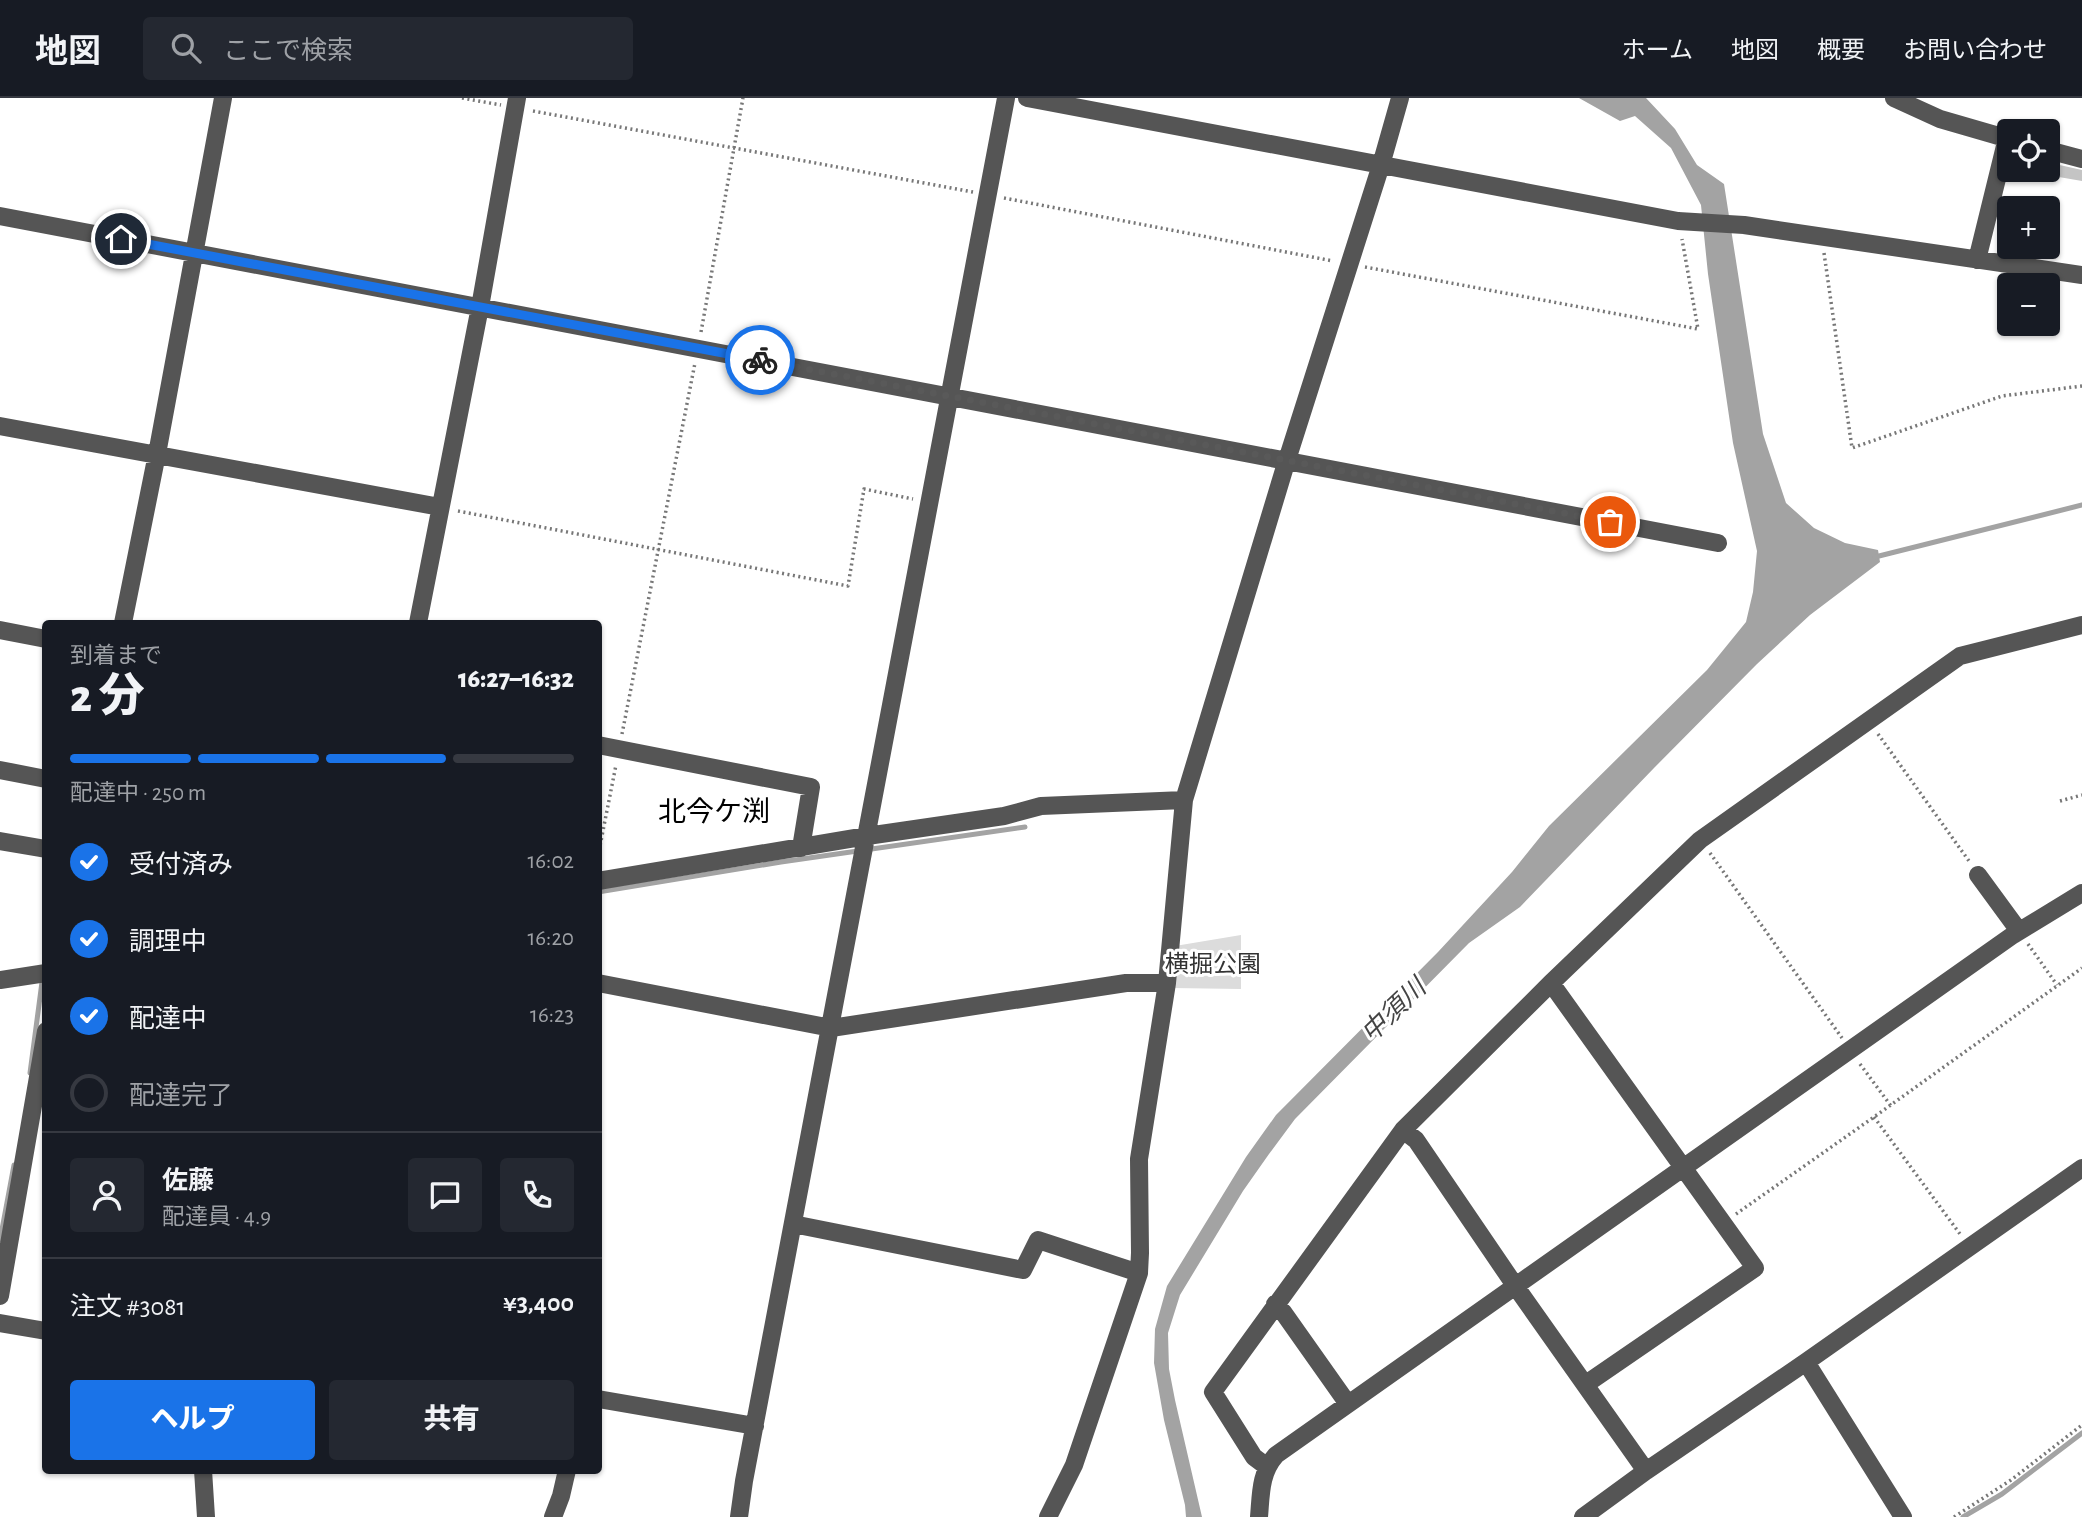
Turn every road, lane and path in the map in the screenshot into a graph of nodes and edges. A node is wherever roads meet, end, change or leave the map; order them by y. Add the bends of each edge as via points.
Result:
1 (223, 98) edge
2 (462, 98) edge
3 (743, 98) edge
4 (1006, 98) edge
5 (1027, 98) edge
6 (1400, 98) edge
7 (1895, 98) edge
8 (516, 103) edge
9 (1997, 136) edge
10 (733, 147) junction
11 (2060, 153) edge
12 (2082, 159) edge
13 (1381, 165) junction
14 (1997, 182) edge
15 (988, 194) junction
16 (0, 216) edge
17 (1682, 222) junction
18 (1821, 237) junction
19 (194, 252) junction
20 (1977, 260) junction
21 (1350, 264) junction
22 (2082, 275) edge
23 (480, 307) junction
24 (698, 348) junction
25 (2082, 386) edge
26 (949, 396) junction
27 (0, 426) edge
28 (156, 454) junction
29 (1287, 460) junction
30 (929, 502) junction
31 (440, 507) junction
32 (1718, 543) dead end
33 (658, 550) junction
34 (124, 620) edge
35 (419, 620) edge
36 (2082, 625) edge
37 (0, 631) edge
38 (42, 638) edge
39 (1868, 720) junction
40 (602, 747) edge
41 (619, 749) junction
42 (0, 770) edge
43 (42, 778) edge
44 (2082, 795) edge
45 (1184, 800) junction
46 (2060, 801) dead end
47 (602, 836) edge
48 (867, 836) junction
49 (1700, 840) junction
50 (0, 841) edge
51 (42, 848) edge
52 (801, 848) junction
53 (1978, 875) joint
54 (602, 880) edge
55 (2082, 893) edge
56 (2019, 931) junction
57 (2082, 968) edge
58 (42, 974) edge
59 (0, 980) edge
60 (1167, 983) junction
61 (602, 984) edge
62 (1551, 984) junction
63 (2057, 985) junction
64 (831, 1028) junction
65 (1851, 1051) junction
66 (42, 1054) edge
67 (1891, 1105) junction
68 (1874, 1117) junction
69 (1403, 1130) junction
70 (2082, 1168) edge
71 (1683, 1169) junction
72 (1723, 1223) junction
73 (793, 1224) junction
74 (1969, 1248) junction
75 (1139, 1273) junction
76 (1516, 1287) junction
77 (0, 1296) edge
78 (1275, 1304) junction
79 (0, 1323) edge
80 (42, 1330) edge
81 (1806, 1362) junction
82 (1586, 1384) junction
83 (602, 1400) edge
84 (1348, 1404) junction
85 (2082, 1424) edge
86 (755, 1426) junction
87 (1266, 1466) junction
88 (1646, 1471) junction
89 (203, 1474) edge
90 (566, 1474) edge
91 (206, 1517) edge
92 (553, 1517) edge
93 (739, 1517) edge
94 (1048, 1517) edge
95 (1259, 1517) edge
96 (1583, 1517) edge
97 (1903, 1517) edge
98 (1954, 1517) edge

1 - 19 street
2 - 8 path
3 - 10 path
4 - 15 street
5 - 13 street
6 - 13 street
7 - 9 street via 1940,119
8 - 10 path
8 - 23 street
10 - 15 path
10 - 24 path
11 - 12 street
13 - 17 street
13 - 21 street
14 - 20 street
15 - 21 path
15 - 26 street
16 - 19 street
17 - 18 street via 1744,225
17 - 21 path via 1698,329
18 - 20 street
18 - 25 path via 1852,447 2003,396
19 - 23 street
19 - 28 street
20 - 22 street
21 - 29 street
23 - 24 street
23 - 31 street
24 - 26 street
24 - 33 path
26 - 29 street
26 - 30 street
27 - 28 street
28 - 31 street
28 - 34 street
29 - 32 street
29 - 45 street
30 - 33 path via 864,489 848,586
30 - 48 street
31 - 33 path
31 - 35 street
33 - 41 path
36 - 39 street via 1960,656
37 - 38 street
39 - 49 street
39 - 53 path
40 - 41 street
41 - 47 path
41 - 52 street via 811,787
42 - 43 street
44 - 46 path
45 - 48 street via 1041,806 1004,816
45 - 60 street
48 - 52 street
48 - 64 street
49 - 62 street
49 - 65 path
50 - 51 street
52 - 54 street
53 - 56 street
55 - 56 street
56 - 63 path
56 - 65 street
57 - 63 path
58 - 59 street
60 - 64 street via 1126,983
60 - 75 street via 1139,1159
61 - 64 street
62 - 69 street
62 - 71 street
63 - 67 path
64 - 73 street
65 - 67 path
65 - 71 street
66 - 77 street
67 - 68 path
68 - 72 path
68 - 74 path
69 - 76 street via 1416,1140
69 - 78 street
70 - 74 street
71 - 72 street
71 - 76 street
72 - 82 street via 1755,1268
73 - 75 street via 1023,1270 1038,1240
73 - 86 street
74 - 81 street
75 - 94 street via 1074,1465
76 - 82 street
76 - 84 street
78 - 84 street
78 - 87 street via 1213,1392 1254,1457
79 - 80 street
81 - 88 street
81 - 97 street
82 - 88 street
83 - 86 street
84 - 87 street
85 - 98 path via 2011,1480
86 - 93 street
87 - 95 street
88 - 96 street
89 - 91 street
90 - 92 street

